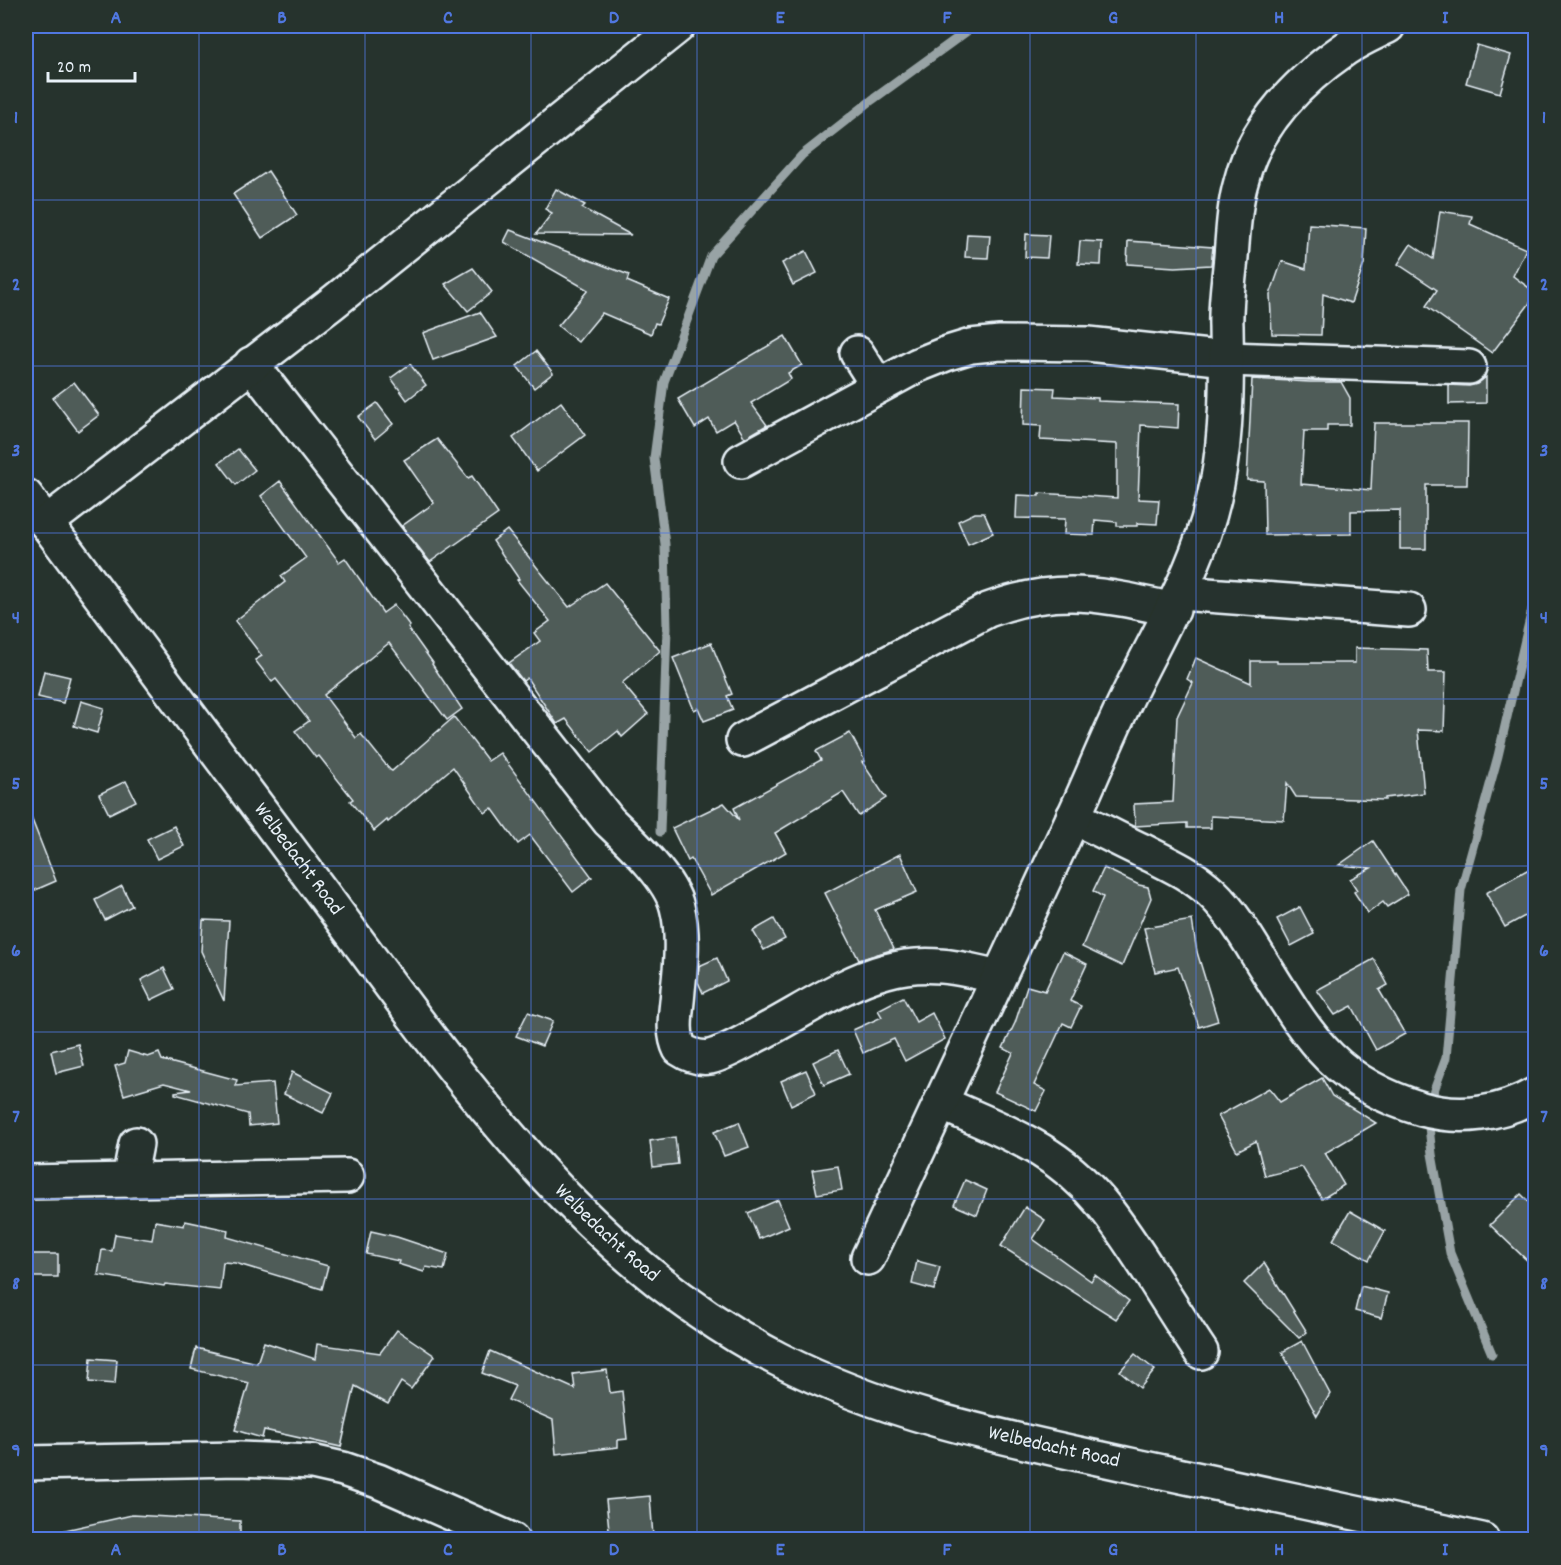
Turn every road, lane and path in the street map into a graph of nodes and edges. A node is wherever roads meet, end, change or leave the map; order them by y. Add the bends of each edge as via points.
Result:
1 (678, 26) edge
2 (1388, 26) edge
3 (1339, 36) edge
4 (857, 353) dead end
5 (1227, 358) junction
6 (251, 364) junction
7 (1469, 367) dead end
8 (878, 386) junction
9 (741, 461) dead end
10 (26, 496) edge
11 (46, 523) junction
12 (1176, 601) junction
13 (1409, 610) dead end
14 (743, 740) dead end
15 (1073, 817) junction
16 (998, 977) junction
17 (1536, 1094) edge
18 (941, 1103) junction
19 (136, 1144) dead end
20 (347, 1176) dead end
21 (129, 1180) junction
22 (26, 1182) edge
23 (868, 1258) dead end
24 (1201, 1352) dead end
25 (26, 1463) edge
26 (512, 1539) edge
27 (1482, 1539) edge

1 - 6 street
2 - 3 street
3 - 5 street via 1269,121 1241,180 1225,322
4 - 8 street
5 - 7 street
5 - 8 street via 1088,344 1000,343 948,353
5 - 12 street via 1217,485 1193,562
6 - 11 street
6 - 16 street via 609,821 670,890 679,920 675,1029 680,1049 688,1055 712,1056 852,984 888,970 932,964
8 - 9 street
10 - 11 street, Welbedacht Road
11 - 27 street, Welbedacht Road via 438,1048 529,1160 586,1219 706,1316 783,1361 863,1397 965,1429
12 - 13 street
12 - 14 street via 1090,595 1036,596 1011,602 988,610
12 - 15 street
15 - 16 street
15 - 17 street via 1187,874 1213,894 1243,932 1307,1033 1329,1059 1364,1085 1398,1102 1453,1114 1499,1110
16 - 18 street
18 - 23 street
18 - 24 street via 1041,1150 1095,1193
19 - 21 street
20 - 21 street
21 - 22 street
25 - 26 street via 312,1462 378,1481

